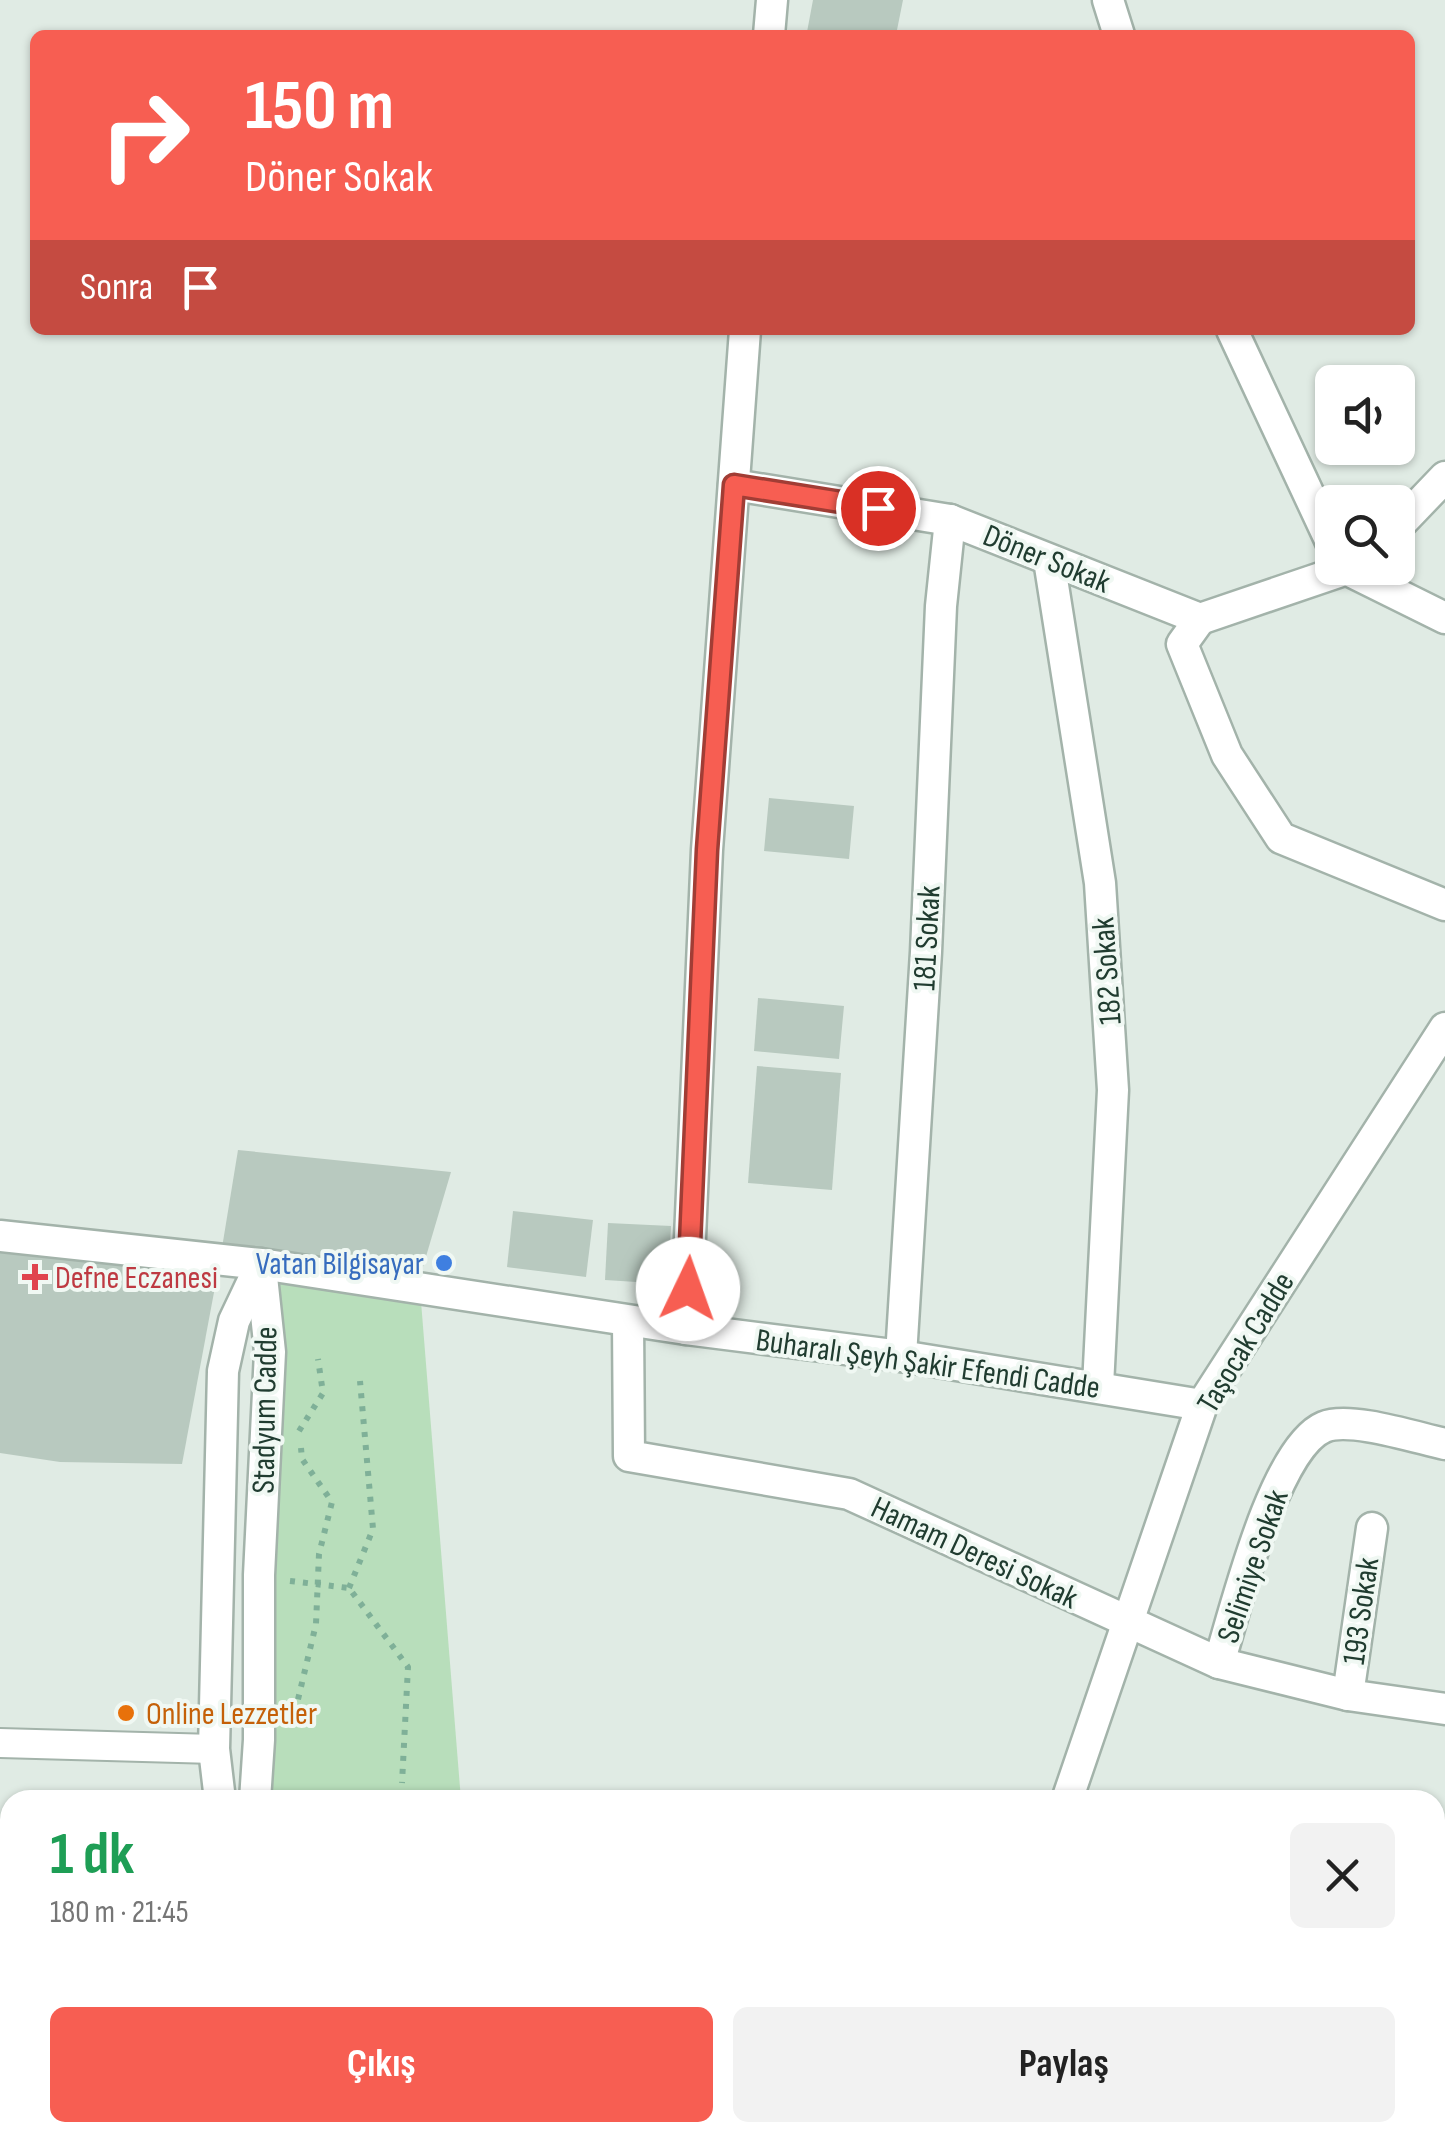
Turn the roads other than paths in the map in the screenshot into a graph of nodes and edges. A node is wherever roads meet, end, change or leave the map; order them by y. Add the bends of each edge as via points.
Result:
1 (772, 0) edge
2 (1108, 0) edge
3 (769, 30) edge
4 (1118, 30) edge
5 (745, 335) edge
6 (1234, 335) edge
7 (1445, 477) edge
8 (734, 485) junction
9 (1315, 504) edge
10 (1415, 508) edge
11 (950, 520) junction
12 (1049, 560) junction
13 (1315, 574) edge
14 (1384, 585) edge
15 (1445, 618) edge
16 (1200, 619) junction
17 (1445, 904) edge
18 (1445, 1028) edge
19 (1433, 1068) edge
20 (0, 1236) edge
21 (261, 1264) junction
22 (628, 1320) junction
23 (686, 1329) junction
24 (902, 1356) junction
25 (1098, 1386) junction
26 (1202, 1405) junction
27 (1445, 1444) edge
28 (1372, 1528) dead end
29 (1129, 1624) junction
30 (1219, 1662) junction
31 (1348, 1695) junction
32 (1445, 1709) edge
33 (0, 1742) edge
34 (214, 1749) junction
35 (219, 1790) edge
36 (256, 1790) edge
37 (1071, 1790) edge

1 - 3 street
2 - 4 street
5 - 8 street
6 - 9 street
7 - 10 street
8 - 11 street, Döner Sokak
8 - 23 street via 707,850
11 - 12 street, Döner Sokak
11 - 24 street, 181 Sokak
12 - 16 street, Döner Sokak
12 - 25 street, 182 Sokak via 1100,883 1114,1090
13 - 16 street
14 - 15 street
16 - 17 street via 1182,644 1227,755 1280,838
18 - 19 street, Taşocak Cadde
19 - 26 street, Taşocak Cadde
20 - 21 street, Buharalı Şeyh Şakir Efendi Cadde
21 - 22 street, Buharalı Şeyh Şakir Efendi Cadde
21 - 34 street, Stadyum Cadde via 234,1321 223,1371
21 - 36 street, Stadyum Cadde via 270,1352
22 - 23 street, Buharalı Şeyh Şakir Efendi Cadde
22 - 29 street, Hamam Deresi Sokak via 629,1456 849,1494
23 - 24 street, Buharalı Şeyh Şakir Efendi Cadde
24 - 25 street, Buharalı Şeyh Şakir Efendi Cadde
25 - 26 street, Buharalı Şeyh Şakir Efendi Cadde
26 - 29 street, Taşocak Cadde
27 - 30 street, Selimiye Sokak via 1354,1425 1324,1427 1293,1456 1266,1514
28 - 31 street, 193 Sokak
29 - 30 street, Hamam Deresi Sokak
29 - 37 street, Taşocak Cadde
30 - 31 street, Hamam Deresi Sokak
31 - 32 street, Hamam Deresi Sokak
33 - 34 street
34 - 35 street, Stadyum Cadde

